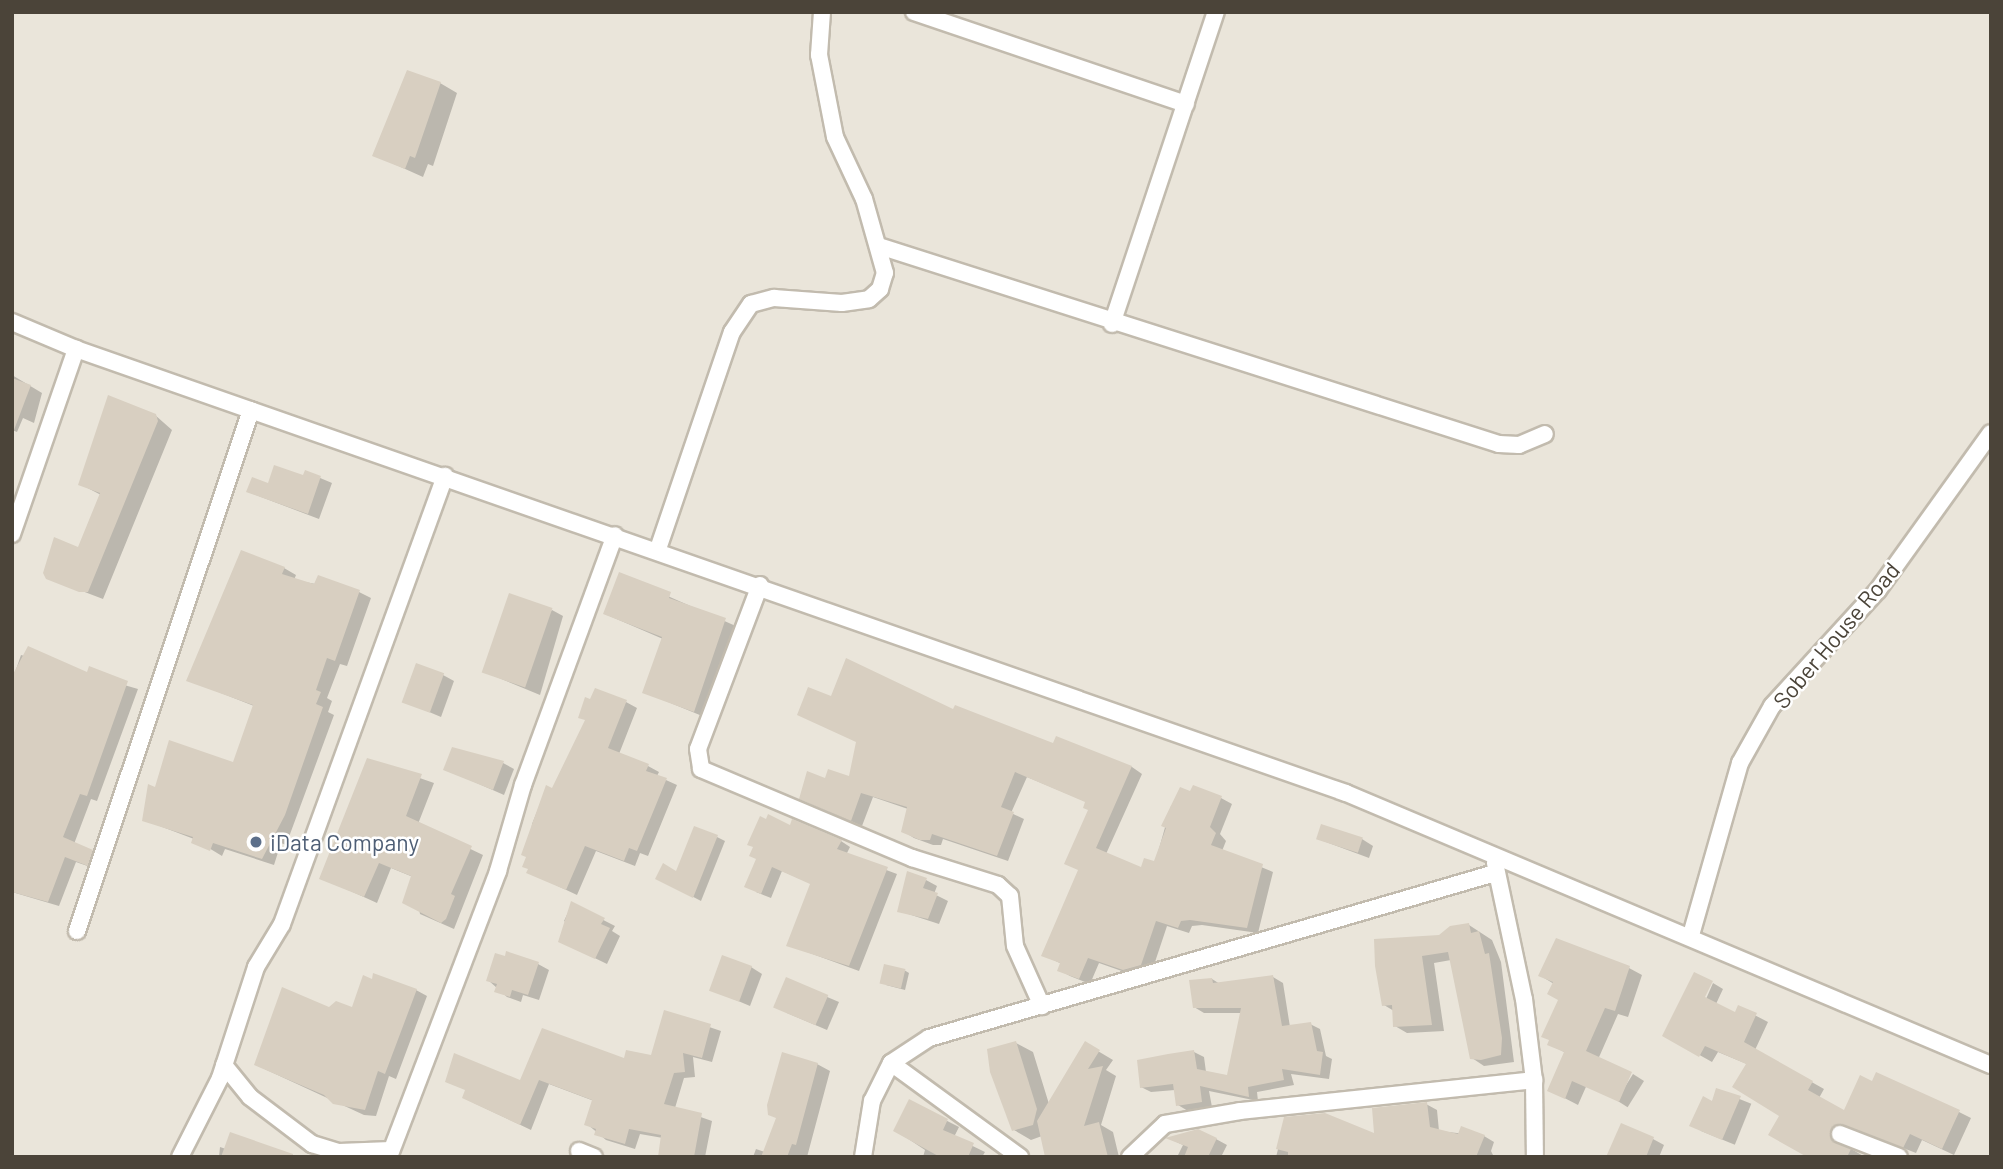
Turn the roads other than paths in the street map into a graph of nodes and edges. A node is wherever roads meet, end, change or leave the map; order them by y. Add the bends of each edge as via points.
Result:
1 (822, 12) edge
2 (914, 12) edge
3 (1216, 12) edge
4 (1186, 104) junction
5 (879, 246) junction
6 (12, 322) edge
7 (1112, 324) junction
8 (76, 349) junction
9 (251, 410) junction
10 (1991, 433) edge
11 (1545, 434) dead end
12 (445, 476) junction
13 (12, 534) edge
14 (615, 536) junction
15 (658, 549) junction
16 (760, 585) junction
17 (1494, 854) junction
18 (1495, 873) junction
19 (77, 931) dead end
20 (1690, 934) junction
21 (1042, 1006) junction
22 (891, 1063) junction
23 (224, 1065) junction
24 (1991, 1065) edge
25 (1534, 1080) junction
26 (1840, 1134) dead end
27 (390, 1153) edge
28 (180, 1157) edge
29 (863, 1157) edge
30 (1020, 1157) edge
31 (1130, 1157) edge
32 (1535, 1157) edge
33 (1899, 1157) edge

1 - 5 street via 819,55 835,137
2 - 4 street
3 - 4 street
4 - 7 street
5 - 7 street
5 - 15 street via 885,273 880,289 869,299 842,303 774,298 751,304 739,319
6 - 8 street
7 - 11 street via 1499,444 1519,445
8 - 9 street
8 - 13 street
9 - 12 street
9 - 19 street
10 - 20 street, Sober House Road via 1878,590 1773,706 1741,764
12 - 14 street
12 - 23 street via 282,924 256,967
14 - 15 street
14 - 27 street via 523,785 498,871
15 - 16 street
16 - 17 street via 1346,793
16 - 21 street via 698,749 701,769 912,858 998,885 1010,896 1015,946
17 - 18 street
17 - 20 street
18 - 21 street
18 - 25 street via 1524,999
20 - 24 street
21 - 22 street via 929,1038
22 - 29 street via 873,1101
22 - 30 street
23 - 27 street via 250,1097 312,1144 339,1152
23 - 28 street
25 - 31 street via 1240,1111 1165,1125
25 - 32 street
26 - 33 street

